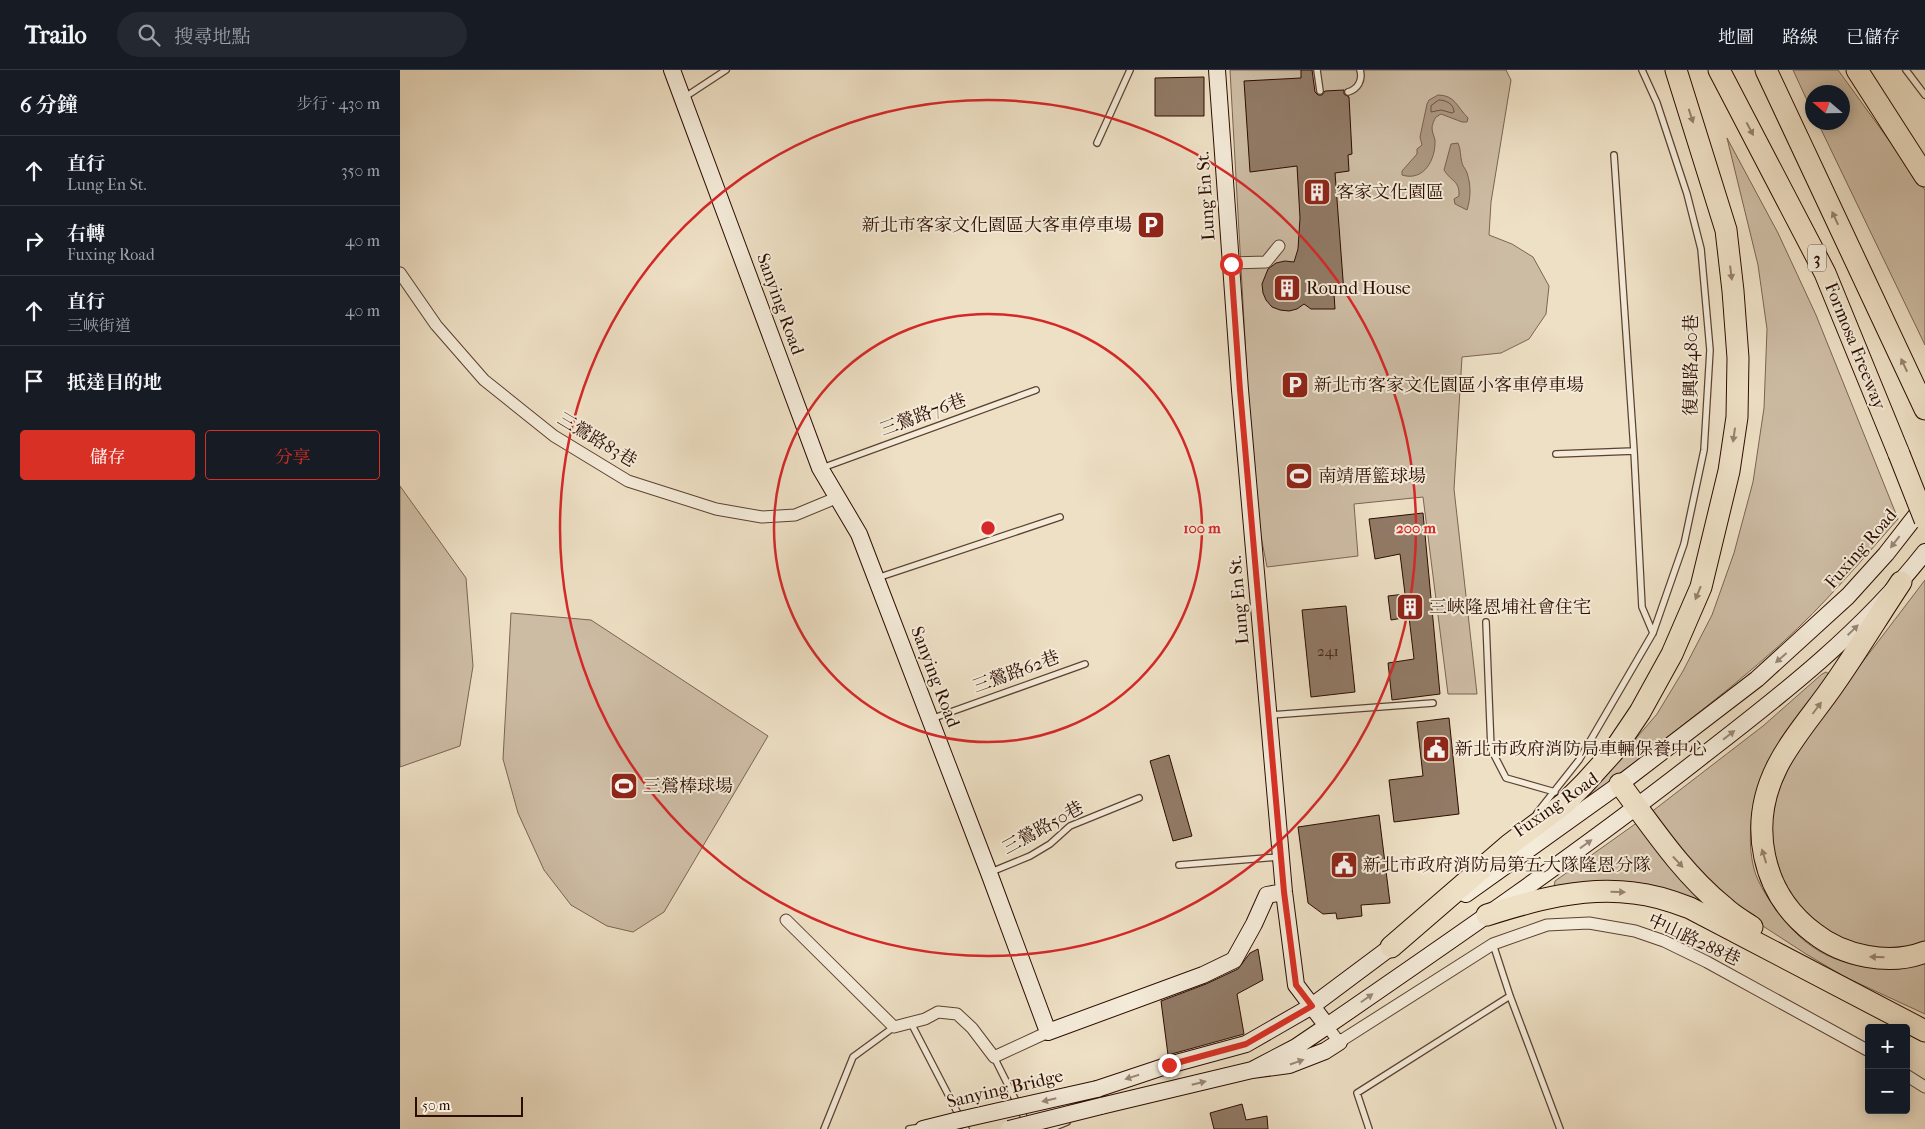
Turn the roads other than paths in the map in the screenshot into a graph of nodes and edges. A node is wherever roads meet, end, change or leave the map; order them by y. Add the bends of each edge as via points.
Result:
1 (672, 70) edge
2 (726, 70) edge
3 (1130, 70) edge
4 (1217, 70) edge
5 (1317, 70) edge
6 (1360, 70) edge
7 (1642, 70) edge
8 (1676, 70) edge
9 (1719, 70) edge
10 (1766, 70) edge
11 (1857, 70) edge
12 (1906, 70) edge
13 (1320, 91) dead end
14 (1871, 91) junction
15 (1348, 92) dead end
16 (1925, 95) edge
17 (684, 99) junction
18 (1097, 143) dead end
19 (1925, 154) edge
20 (1614, 155) dead end
21 (1925, 176) edge
22 (1279, 246) dead end
23 (1231, 264) junction
24 (400, 273) edge
25 (1036, 390) dead end
26 (1925, 409) edge
27 (1634, 450) junction
28 (1556, 454) dead end
29 (820, 468) junction
30 (836, 498) junction
31 (1925, 504) edge
32 (1060, 517) dead end
33 (1925, 520) edge
34 (1925, 552) edge
35 (875, 578) junction
36 (1901, 582) junction
37 (1486, 622) dead end
38 (1653, 633) junction
39 (1085, 664) dead end
40 (1434, 703) dead end
41 (1269, 715) junction
42 (930, 719) junction
43 (1620, 784) junction
44 (1555, 792) junction
45 (1140, 798) dead end
46 (1637, 807) junction
47 (1510, 845) junction
48 (1281, 856) junction
49 (1179, 865) dead end
50 (989, 873) junction
51 (1284, 892) junction
52 (1487, 915) junction
53 (786, 920) dead end
54 (1493, 944) junction
55 (1391, 947) junction
56 (1925, 952) edge
57 (1510, 996) junction
58 (1865, 998) junction
59 (1312, 1006) junction
60 (911, 1023) junction
61 (1328, 1026) junction
62 (894, 1027) junction
63 (1925, 1031) edge
64 (1048, 1032) junction
65 (1340, 1042) junction
66 (1246, 1044) joint
67 (1865, 1049) edge
68 (994, 1058) junction
69 (1252, 1070) junction
70 (1910, 1078) edge
71 (1925, 1088) edge
72 (1101, 1106) junction
73 (960, 1125) edge
74 (824, 1129) edge
75 (909, 1129) edge
76 (923, 1129) edge
77 (1009, 1129) edge
78 (1030, 1129) edge
79 (1050, 1129) edge
80 (1369, 1129) edge
81 (1560, 1129) edge

1 - 17 main road, Sanying Road
2 - 17 lane
3 - 18 lane
4 - 23 main road, Lung En St.
5 - 13 lane
6 - 15 lane via 1360,81 1353,91
7 - 38 lane, 復興路480巷 via 1657,102 1701,249 1710,350 1704,450 1684,544
8 -> 47 highway via 1726,230 1738,358 1737,417 1729,472 1701,587 1672,654 1640,712 1613,752 1584,784
9 -> 33 highway, Formosa Freeway / 3, bridge via 1825,272
26 -> 10 highway, Formosa Freeway / 3
11 - 14 highway
12 - 16 lane
14 - 19 highway
14 - 21 highway
17 - 29 main road, Sanying Road
20 - 27 lane
22 - 23 street via 1266,262
23 - 41 main road, Lung En St.
24 - 30 street, 三鶯路83巷 via 436,325 484,380 554,436 628,481 716,509 762,517 795,515
25 - 29 lane, 三鶯路76巷
27 - 28 lane
27 - 38 lane via 1642,607
29 - 30 main road, Sanying Road
30 - 35 main road, Sanying Road via 859,534
31 -> 43 main road, Fuxing Road via 1886,554 1805,637 1757,679
32 - 35 lane
34 - 36 main road
35 - 42 main road, Sanying Road
46 -> 36 main road via 1824,658
56 -> 36 highway via 1900,958 1867,956 1839,949 1814,933 1791,912 1772,882 1762,847 1762,808 1776,768
37 - 44 lane via 1491,749 1506,778
38 - 44 lane, 復興路480巷 via 1579,760
39 - 42 lane, 三鶯路62巷
40 - 41 lane
41 - 48 main road, Lung En St.
42 - 50 main road, Sanying Road
43 - 46 highway
43 - 55 main road, Fuxing Road
44 - 47 lane, 復興路480巷
45 - 50 lane, 三鶯路50巷 via 1070,826 1030,856
52 -> 46 main road
46 -> 58 highway via 1673,856 1724,908
47 - 55 highway
48 - 49 lane
48 - 51 main road, Lung En St.
50 - 64 main road, Sanying Road
51 - 59 main road, Lung En St. via 1296,985
51 - 64 main road via 1267,895 1234,960 1203,975
52 -> 58 highway via 1520,904 1573,894 1634,893 1662,898 1690,908
61 -> 52 main road
53 - 62 street
54 - 57 lane
54 - 65 street, 中山路288巷
54 - 67 street, 中山路288巷 via 1547,926 1589,923 1635,931 1707,962
55 - 59 main road, Fuxing Road
57 - 80 lane via 1357,1093
57 - 81 lane
58 - 63 highway
59 - 61 main road, Lung En St.
59 - 66 main road, Fuxing Road
60 - 62 street
60 - 68 street via 938,1012 957,1014
60 - 73 lane
61 - 65 street
61 - 69 main road
62 - 74 lane via 853,1057
64 - 68 street
69 -> 65 main road via 1289,1065
66 -> 73 main road, Sanying Bridge, bridge via 1097,1089
68 - 78 lane
72 -> 69 main road
70 - 71 street
72 - 77 main road, bridge
72 - 79 lane, bridge
73 - 75 lane
73 - 76 main road, Sanying Bridge

